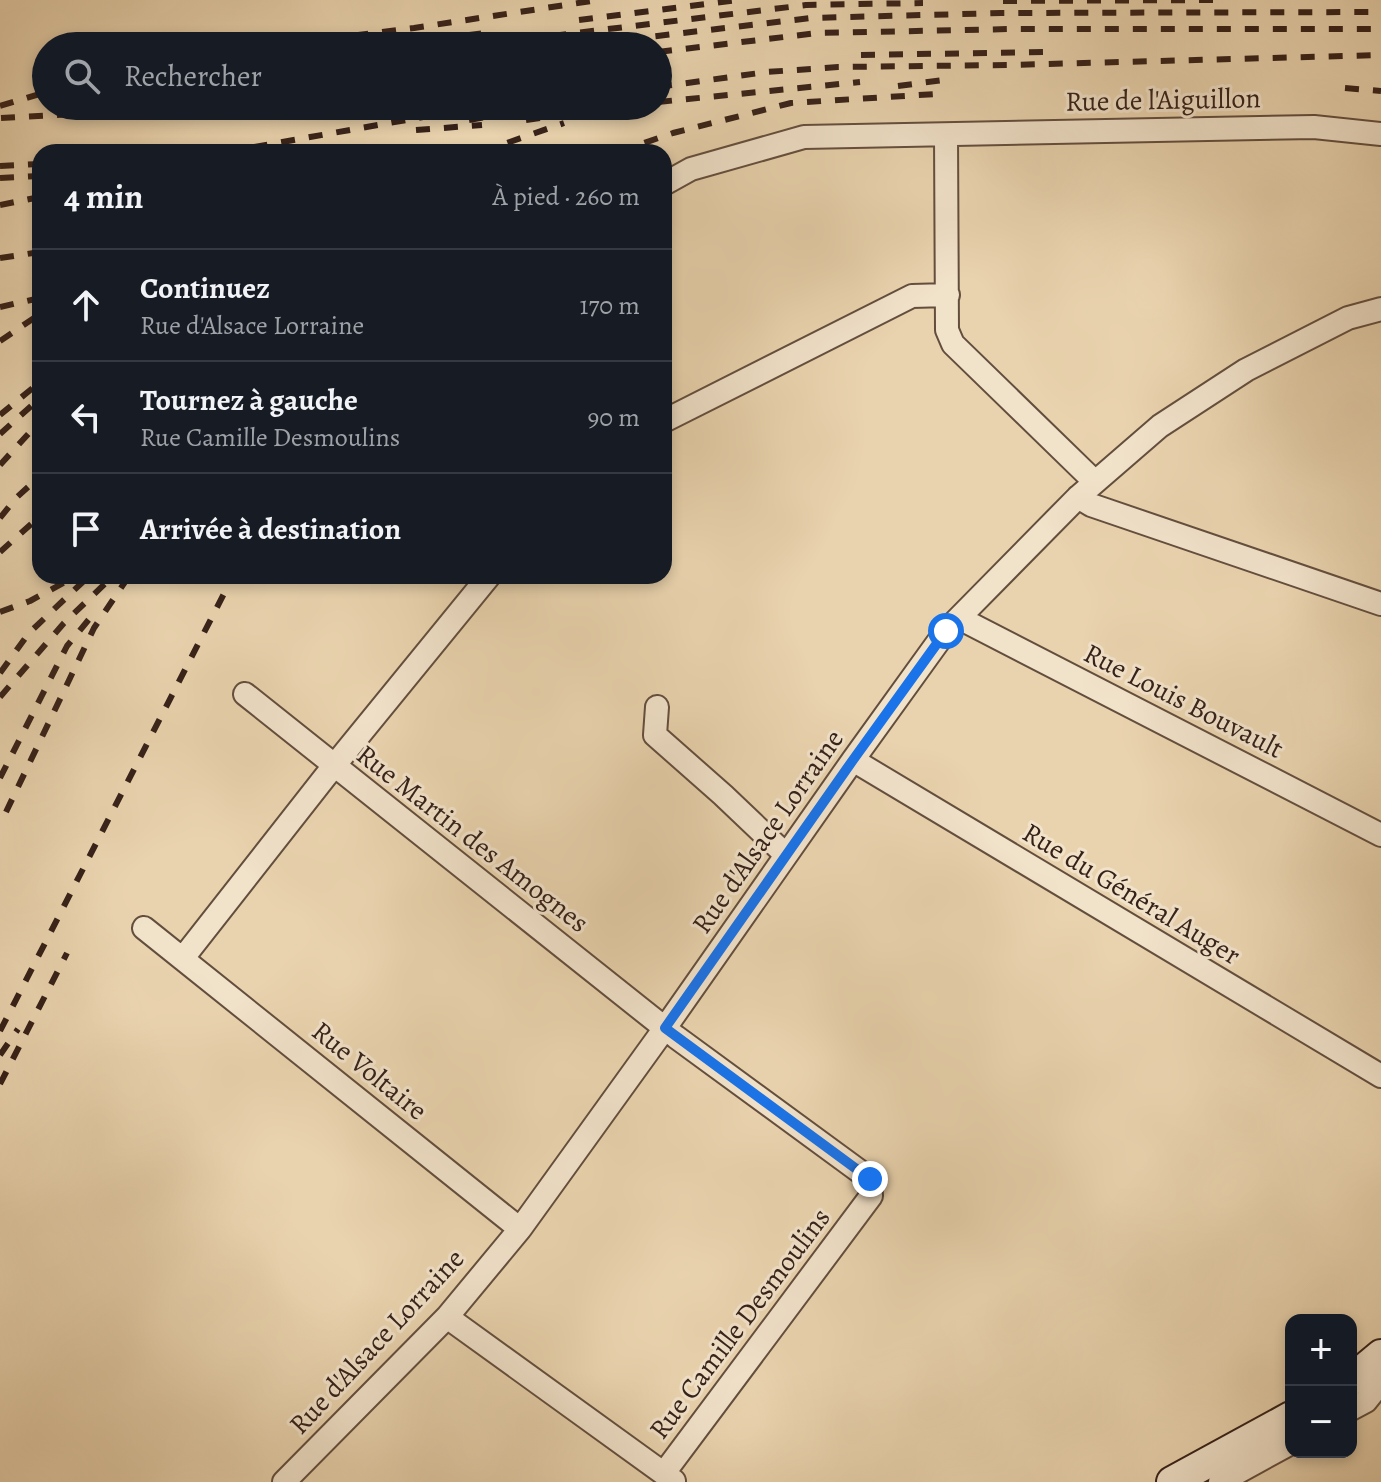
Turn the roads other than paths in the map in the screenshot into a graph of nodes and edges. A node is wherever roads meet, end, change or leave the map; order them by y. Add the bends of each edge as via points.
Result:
1 (1381, 134) edge
2 (946, 135) junction
3 (672, 180) edge
4 (948, 295) junction
5 (1381, 309) edge
6 (672, 417) edge
7 (1086, 489) junction
8 (483, 584) edge
9 (1381, 604) edge
10 (959, 618) junction
11 (245, 694) dead end
12 (657, 707) dead end
13 (853, 760) junction
14 (335, 767) junction
15 (1381, 835) edge
16 (786, 855) junction
17 (144, 928) dead end
18 (183, 958) junction
19 (665, 1028) junction
20 (1381, 1076) edge
21 (520, 1229) junction
22 (447, 1317) junction
23 (1381, 1355) edge
24 (1357, 1375) edge
25 (1381, 1380) edge
26 (1355, 1386) edge
27 (1357, 1406) edge
28 (1285, 1420) edge
29 (1285, 1446) edge
30 (670, 1478) edge
31 (284, 1482) edge
32 (1172, 1482) edge
33 (1220, 1482) edge

1 - 2 street, Rue de l'Aiguillon via 1314,127
2 - 3 street, Rue de l'Aiguillon via 804,137 691,169
2 - 4 street
4 - 6 street via 912,296
4 - 7 street via 947,330 953,344
5 - 7 street, Rue d'Alsace Lorraine via 1348,318 1246,370 1160,426
7 - 9 street via 1091,505
7 - 10 street, Rue d'Alsace Lorraine
8 - 14 street
10 - 13 street, Rue d'Alsace Lorraine
10 - 15 street, Rue Louis Bouvault
11 - 14 street, Rue Martin des Amognes
12 - 16 street via 655,735
13 - 16 street, Rue d'Alsace Lorraine
13 - 20 street, Rue du Général Auger
14 - 18 street
14 - 19 street, Rue Martin des Amognes
16 - 19 street, Rue d'Alsace Lorraine
17 - 18 street, Rue Voltaire
18 - 21 street, Rue Voltaire
19 - 21 street, Rue d'Alsace Lorraine
19 - 30 street, Rue Camille Desmoulins via 870,1179 871,1196
21 - 22 street, Rue d'Alsace Lorraine
22 - 30 street
22 - 31 street, Rue d'Alsace Lorraine
23 - 24 main road
25 - 26 main road
25 - 27 street
28 - 32 main road
29 - 33 street

